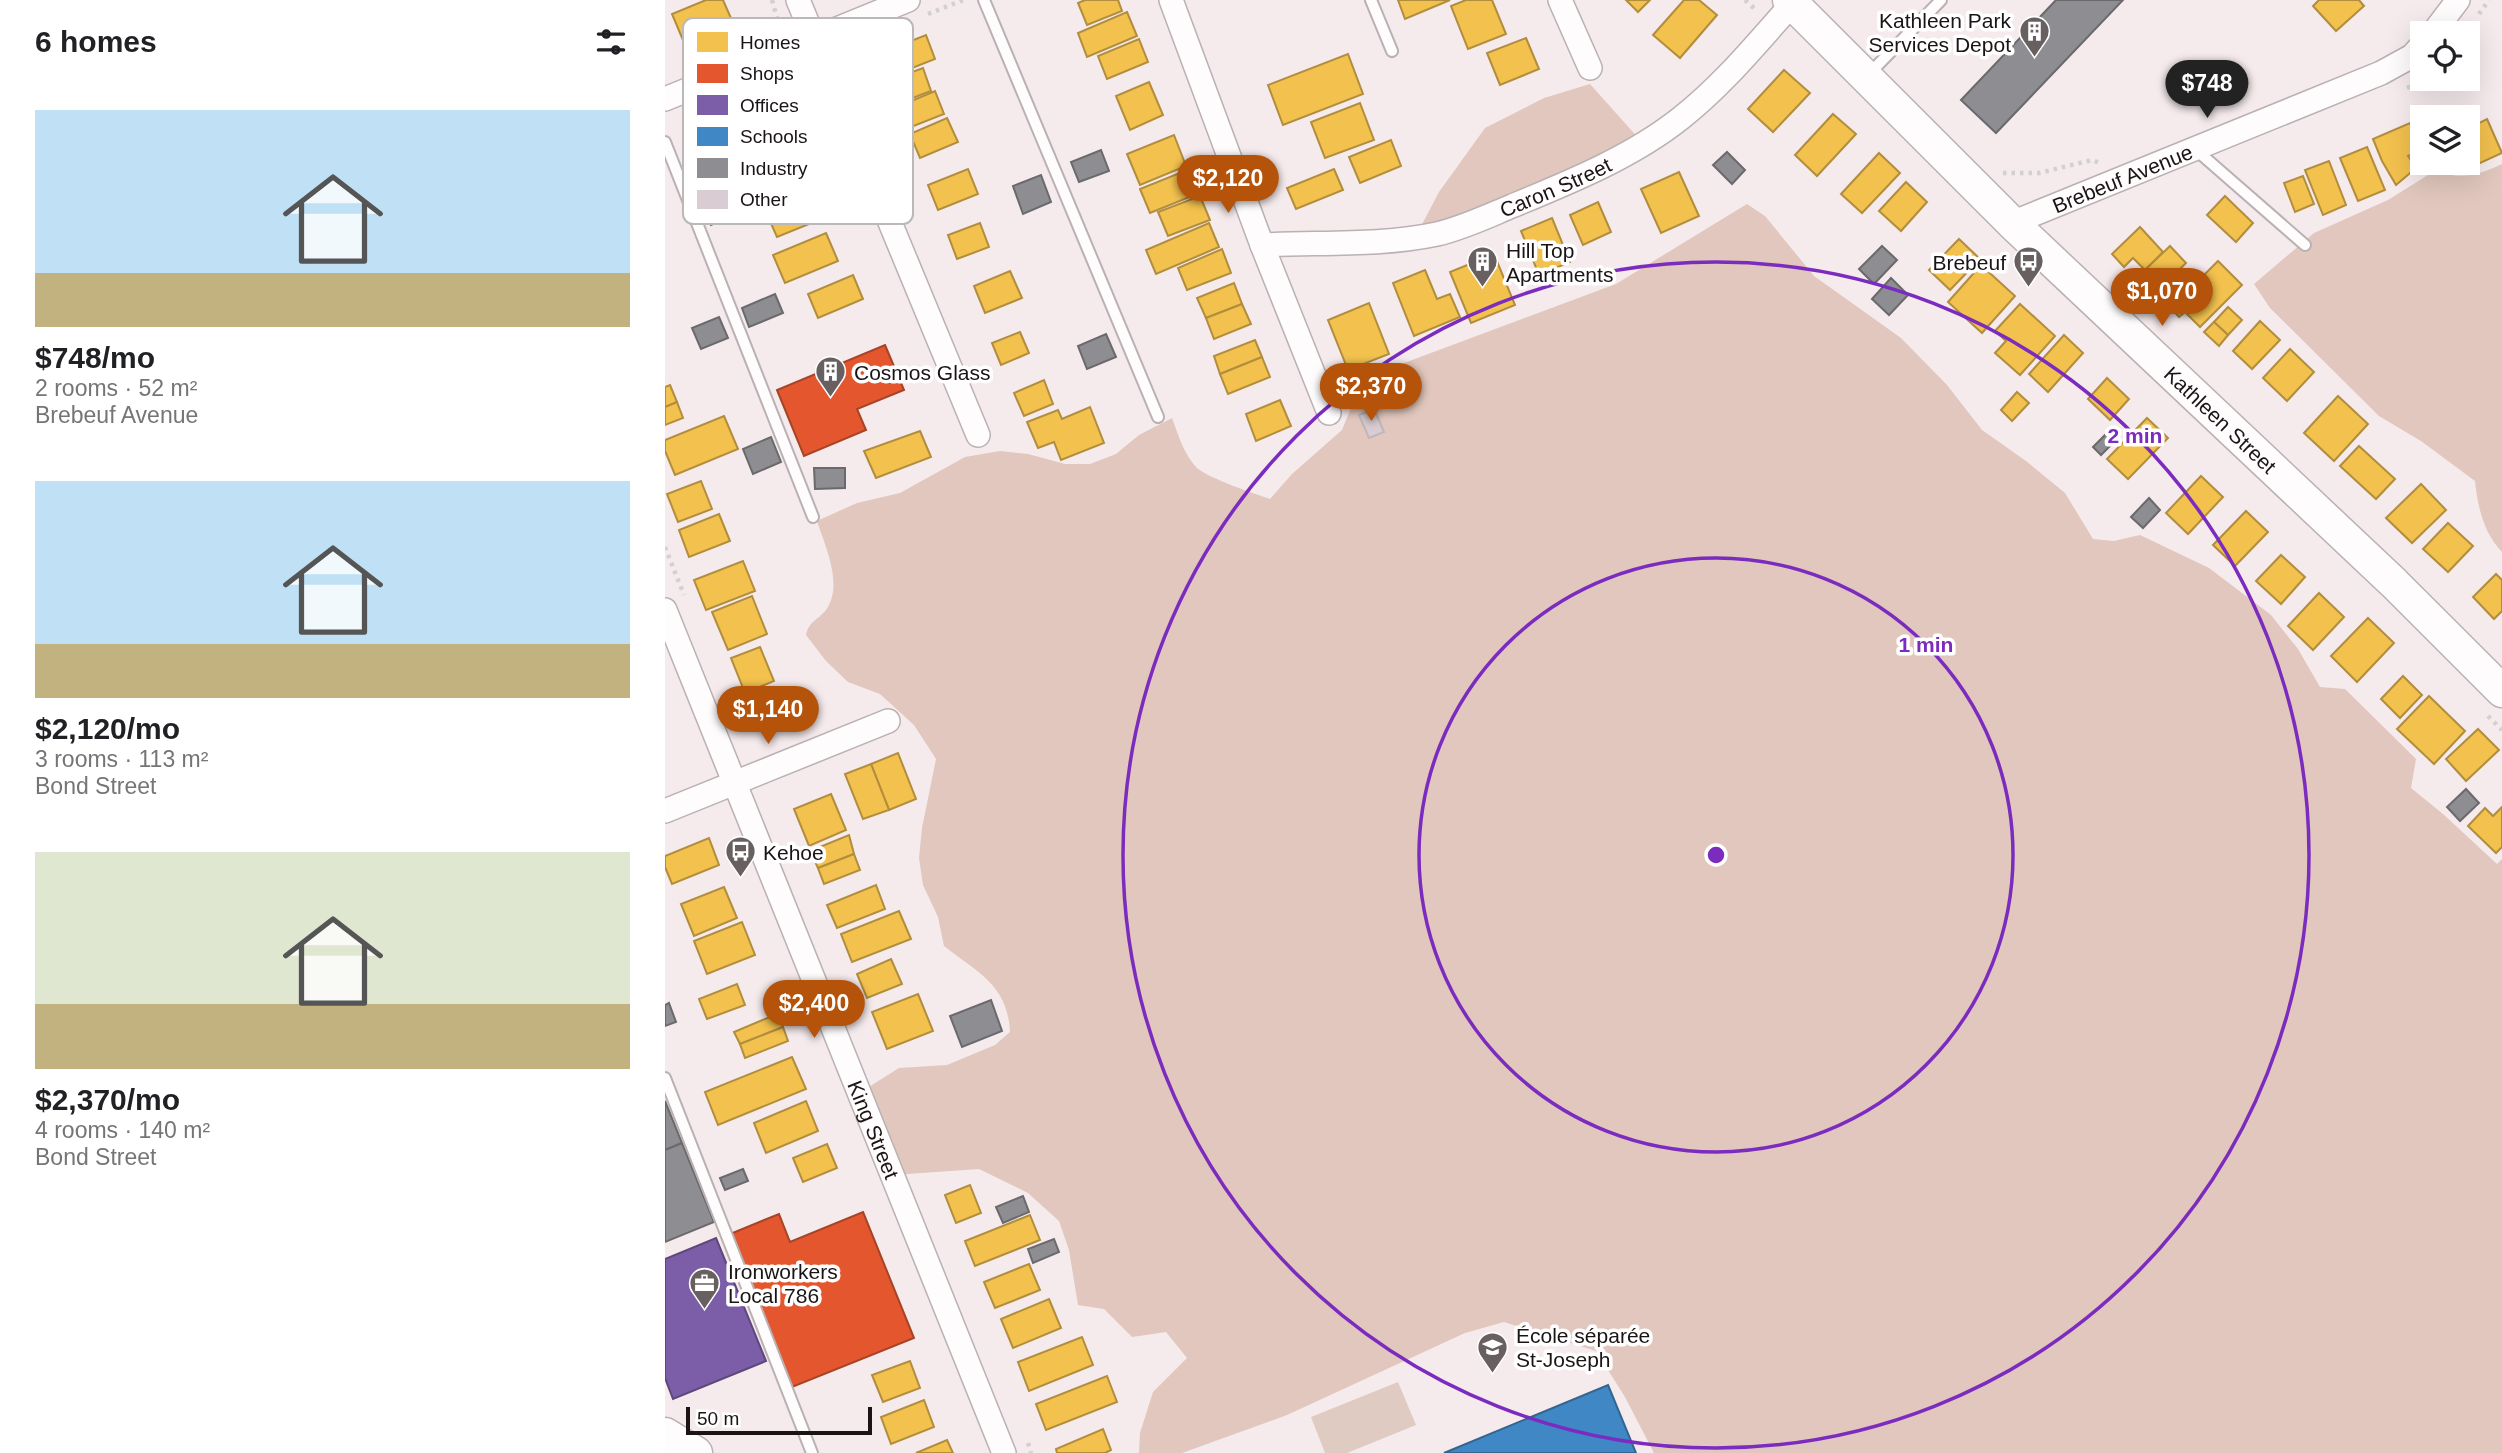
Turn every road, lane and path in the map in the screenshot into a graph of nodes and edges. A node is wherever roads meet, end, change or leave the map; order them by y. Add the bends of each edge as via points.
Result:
1 (798, 0) edge
2 (908, 0) edge
3 (984, 0) edge
4 (1171, 0) edge
5 (1371, 0) edge
6 (1560, 0) edge
7 (1941, 0) edge
8 (2458, 0) edge
9 (1791, 2) edge
10 (805, 18) edge
11 (864, 18) edge
12 (2442, 21) edge
13 (1392, 51) dead end
14 (2410, 57) edge
15 (1590, 68) dead end
16 (1866, 77) junction
17 (683, 92) edge
18 (665, 99) edge
19 (665, 142) edge
20 (2195, 149) junction
21 (2003, 173) dead end
22 (2130, 175) junction
23 (683, 188) edge
24 (2012, 223) junction
25 (697, 224) edge
26 (890, 224) edge
27 (1262, 245) junction
28 (2305, 245) dead end
29 (1329, 413) dead end
30 (1158, 416) dead end
31 (978, 435) dead end
32 (813, 517) dead end
33 (665, 610) edge
34 (2502, 691) edge
35 (888, 721) dead end
36 (734, 783) junction
37 (665, 811) edge
38 (665, 1078) edge
39 (665, 1434) edge
40 (696, 1453) edge
41 (812, 1453) edge
42 (1004, 1453) edge

1 - 10 street
2 - 11 street
3 - 30 lane
4 - 27 street
5 - 13 lane
6 - 15 street
7 - 16 lane
8 - 12 street
9 - 16 street, Kathleen Street
9 - 27 street, Caron Street via 1723,80 1681,118 1605,164 1542,194 1437,233 1389,240
14 - 20 street, Brebeuf Avenue via 2381,74
16 - 24 street, Kathleen Street
17 - 18 street
19 - 23 lane
20 - 22 street, Brebeuf Avenue
20 - 28 lane
21 - 22 path via 2039,173 2092,160
22 - 24 street, Brebeuf Avenue
24 - 34 street, Kathleen Street via 2394,583
25 - 32 lane
26 - 31 street
27 - 29 street
33 - 36 street, King Street
35 - 36 street
36 - 37 street
36 - 42 street, King Street
38 - 41 lane
39 - 40 street

